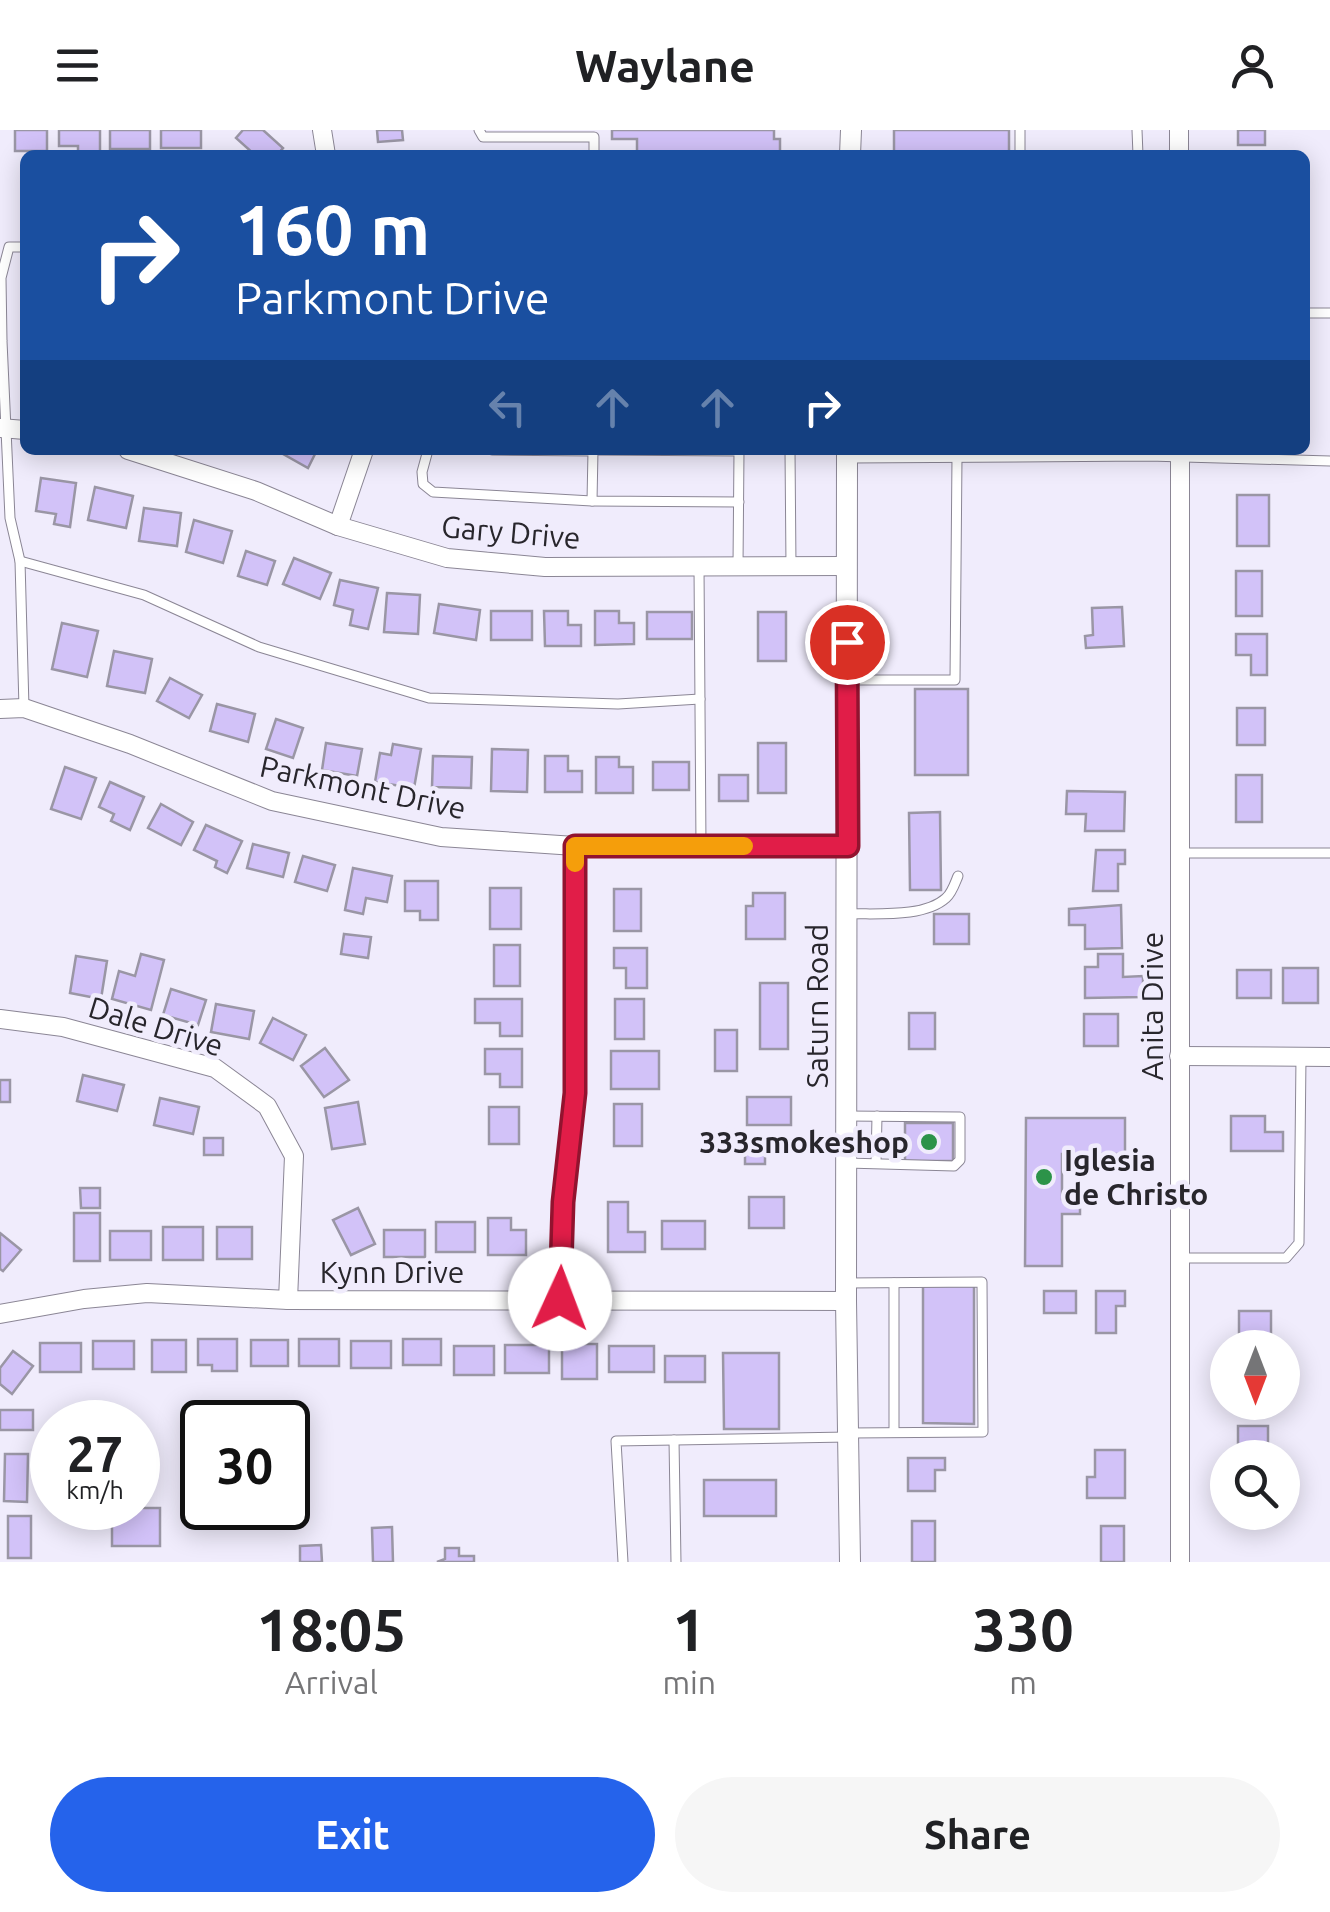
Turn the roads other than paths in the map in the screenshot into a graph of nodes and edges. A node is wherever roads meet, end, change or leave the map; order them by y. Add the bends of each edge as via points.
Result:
1 (479, 130) edge
2 (594, 150) edge
3 (20, 248) edge
4 (3, 429) edge
5 (144, 455) edge
6 (362, 455) edge
7 (427, 455) edge
8 (593, 455) edge
9 (739, 455) edge
10 (790, 455) edge
11 (847, 455) edge
12 (874, 455) edge
13 (1124, 455) edge
14 (1180, 455) edge
15 (1201, 455) edge
16 (957, 458) junction
17 (1330, 461) edge
18 (592, 501) junction
19 (738, 502) junction
20 (338, 526) junction
21 (20, 561) junction
22 (738, 566) junction
23 (791, 566) junction
24 (847, 566) junction
25 (699, 567) junction
26 (847, 680) junction
27 (700, 700) junction
28 (24, 708) junction
29 (0, 709) edge
30 (575, 846) junction
31 (701, 846) junction
32 (848, 846) junction
33 (1180, 853) junction
34 (1330, 853) edge
35 (958, 876) dead end
36 (848, 914) junction
37 (0, 1019) edge
38 (1179, 1056) junction
39 (1301, 1056) junction
40 (1330, 1057) edge
41 (847, 1116) junction
42 (877, 1116) junction
43 (846, 1163) junction
44 (876, 1164) junction
45 (1181, 1258) junction
46 (894, 1283) junction
47 (846, 1292) junction
48 (560, 1299) junction
49 (288, 1300) junction
50 (0, 1314) edge
51 (894, 1432) junction
52 (848, 1435) junction
53 (674, 1440) junction
54 (623, 1562) edge
55 (676, 1562) edge
56 (850, 1562) edge
57 (1180, 1562) edge

1 - 2 lane via 483,137 594,138
3 - 4 lane via 8,248 1,278
4 - 21 lane
5 - 20 street, Gary Drive
6 - 20 street
7 - 18 lane via 424,484 433,492
8 - 18 lane
9 - 19 lane
10 - 23 lane
11 - 24 street, Saturn Road
12 - 16 lane
13 - 16 lane
14 - 33 street, Anita Drive
15 - 17 lane
16 - 26 lane via 955,680
18 - 19 lane
19 - 22 lane
20 - 25 street, Gary Drive via 446,558 545,567
21 - 27 lane via 144,595 260,647 429,698
21 - 28 lane
22 - 23 street, Gary Drive
22 - 25 street, Gary Drive
23 - 24 street, Gary Drive
24 - 26 street, Saturn Road
25 - 27 lane
26 - 32 street, Saturn Road
27 - 31 lane
28 - 29 street, Parkmont Drive
28 - 30 street, Parkmont Drive via 272,801 441,837
30 - 31 street, Parkmont Drive
30 - 48 street via 575,1093
31 - 32 street, Parkmont Drive
32 - 36 street, Saturn Road
33 - 34 lane
33 - 38 street, Anita Drive
35 - 36 lane via 948,896 932,906
36 - 41 street, Saturn Road
37 - 49 street, Dale Drive via 63,1027 215,1068 267,1106 294,1156
38 - 39 street
38 - 45 street, Anita Drive
39 - 40 street
39 - 45 lane via 1299,1243 1286,1258
41 - 42 lane
41 - 43 street, Saturn Road
42 - 44 lane
42 - 44 lane via 960,1116 960,1160 954,1166
43 - 44 lane
43 - 47 street, Saturn Road
45 - 57 street, Anita Drive
46 - 47 lane
46 - 51 lane
46 - 51 lane via 982,1282 983,1432
47 - 48 street, Kynn Drive
47 - 52 street, Saturn Road
48 - 49 street, Kynn Drive
49 - 50 street, Kynn Drive via 147,1293
51 - 52 lane
52 - 53 lane
52 - 56 street, Saturn Road
53 - 54 lane via 616,1441
53 - 55 lane

